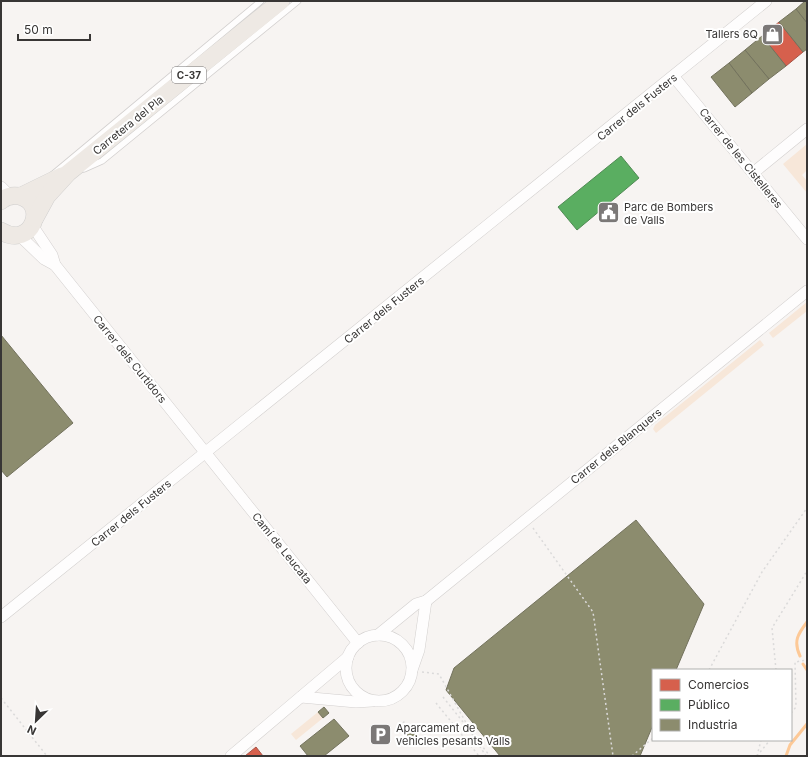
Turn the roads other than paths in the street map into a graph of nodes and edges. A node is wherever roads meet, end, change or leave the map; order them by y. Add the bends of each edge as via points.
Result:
1 (261, 1) edge
2 (281, 1) edge
3 (298, 1) edge
4 (766, 1) edge
5 (674, 77) junction
6 (807, 129) edge
7 (753, 173) junction
8 (59, 178) junction
9 (8, 195) edge
10 (34, 222) junction
11 (8, 236) edge
12 (807, 239) edge
13 (55, 265) junction
14 (807, 291) edge
15 (206, 453) junction
16 (426, 601) junction
17 (1, 617) edge
18 (378, 635) junction
19 (358, 643) junction
20 (348, 657) junction
21 (411, 671) junction
22 (301, 697) junction
23 (379, 701) junction
24 (231, 756) edge

1 - 8 lane via 55,170
2 - 8 main road, Carretera del Pla / C-37
3 - 8 lane via 102,161
4 - 5 street, Carrer dels Fusters
5 - 7 street, Carrer de les Cistelleres
5 - 15 street, Carrer dels Fusters
6 - 7 street
7 - 12 street, Carrer de les Cistelleres
8 - 9 main road, C-37
8 - 10 main road, C-37
9 - 10 main road, C-37 via 30,203
10 - 11 main road, C-37 via 24,233
10 - 13 street, Carrer dels Curtidors
11 - 13 street, Carrer dels Curtidors
13 - 15 street, Carrer dels Curtidors
14 - 16 street, Carrer dels Blanquers
15 - 17 street, Carrer dels Fusters
15 - 19 street, Camí de Leucata
16 - 18 street, Carrer dels Blanquers via 416,604
16 - 21 street via 419,650
18 - 19 street via 367,637
18 - 21 street via 396,640 405,648 410,659
19 - 20 street
20 - 22 street
20 - 23 street via 347,676 352,687 367,699
21 - 23 street via 408,682 401,692
22 - 23 street via 356,702
22 - 24 street

